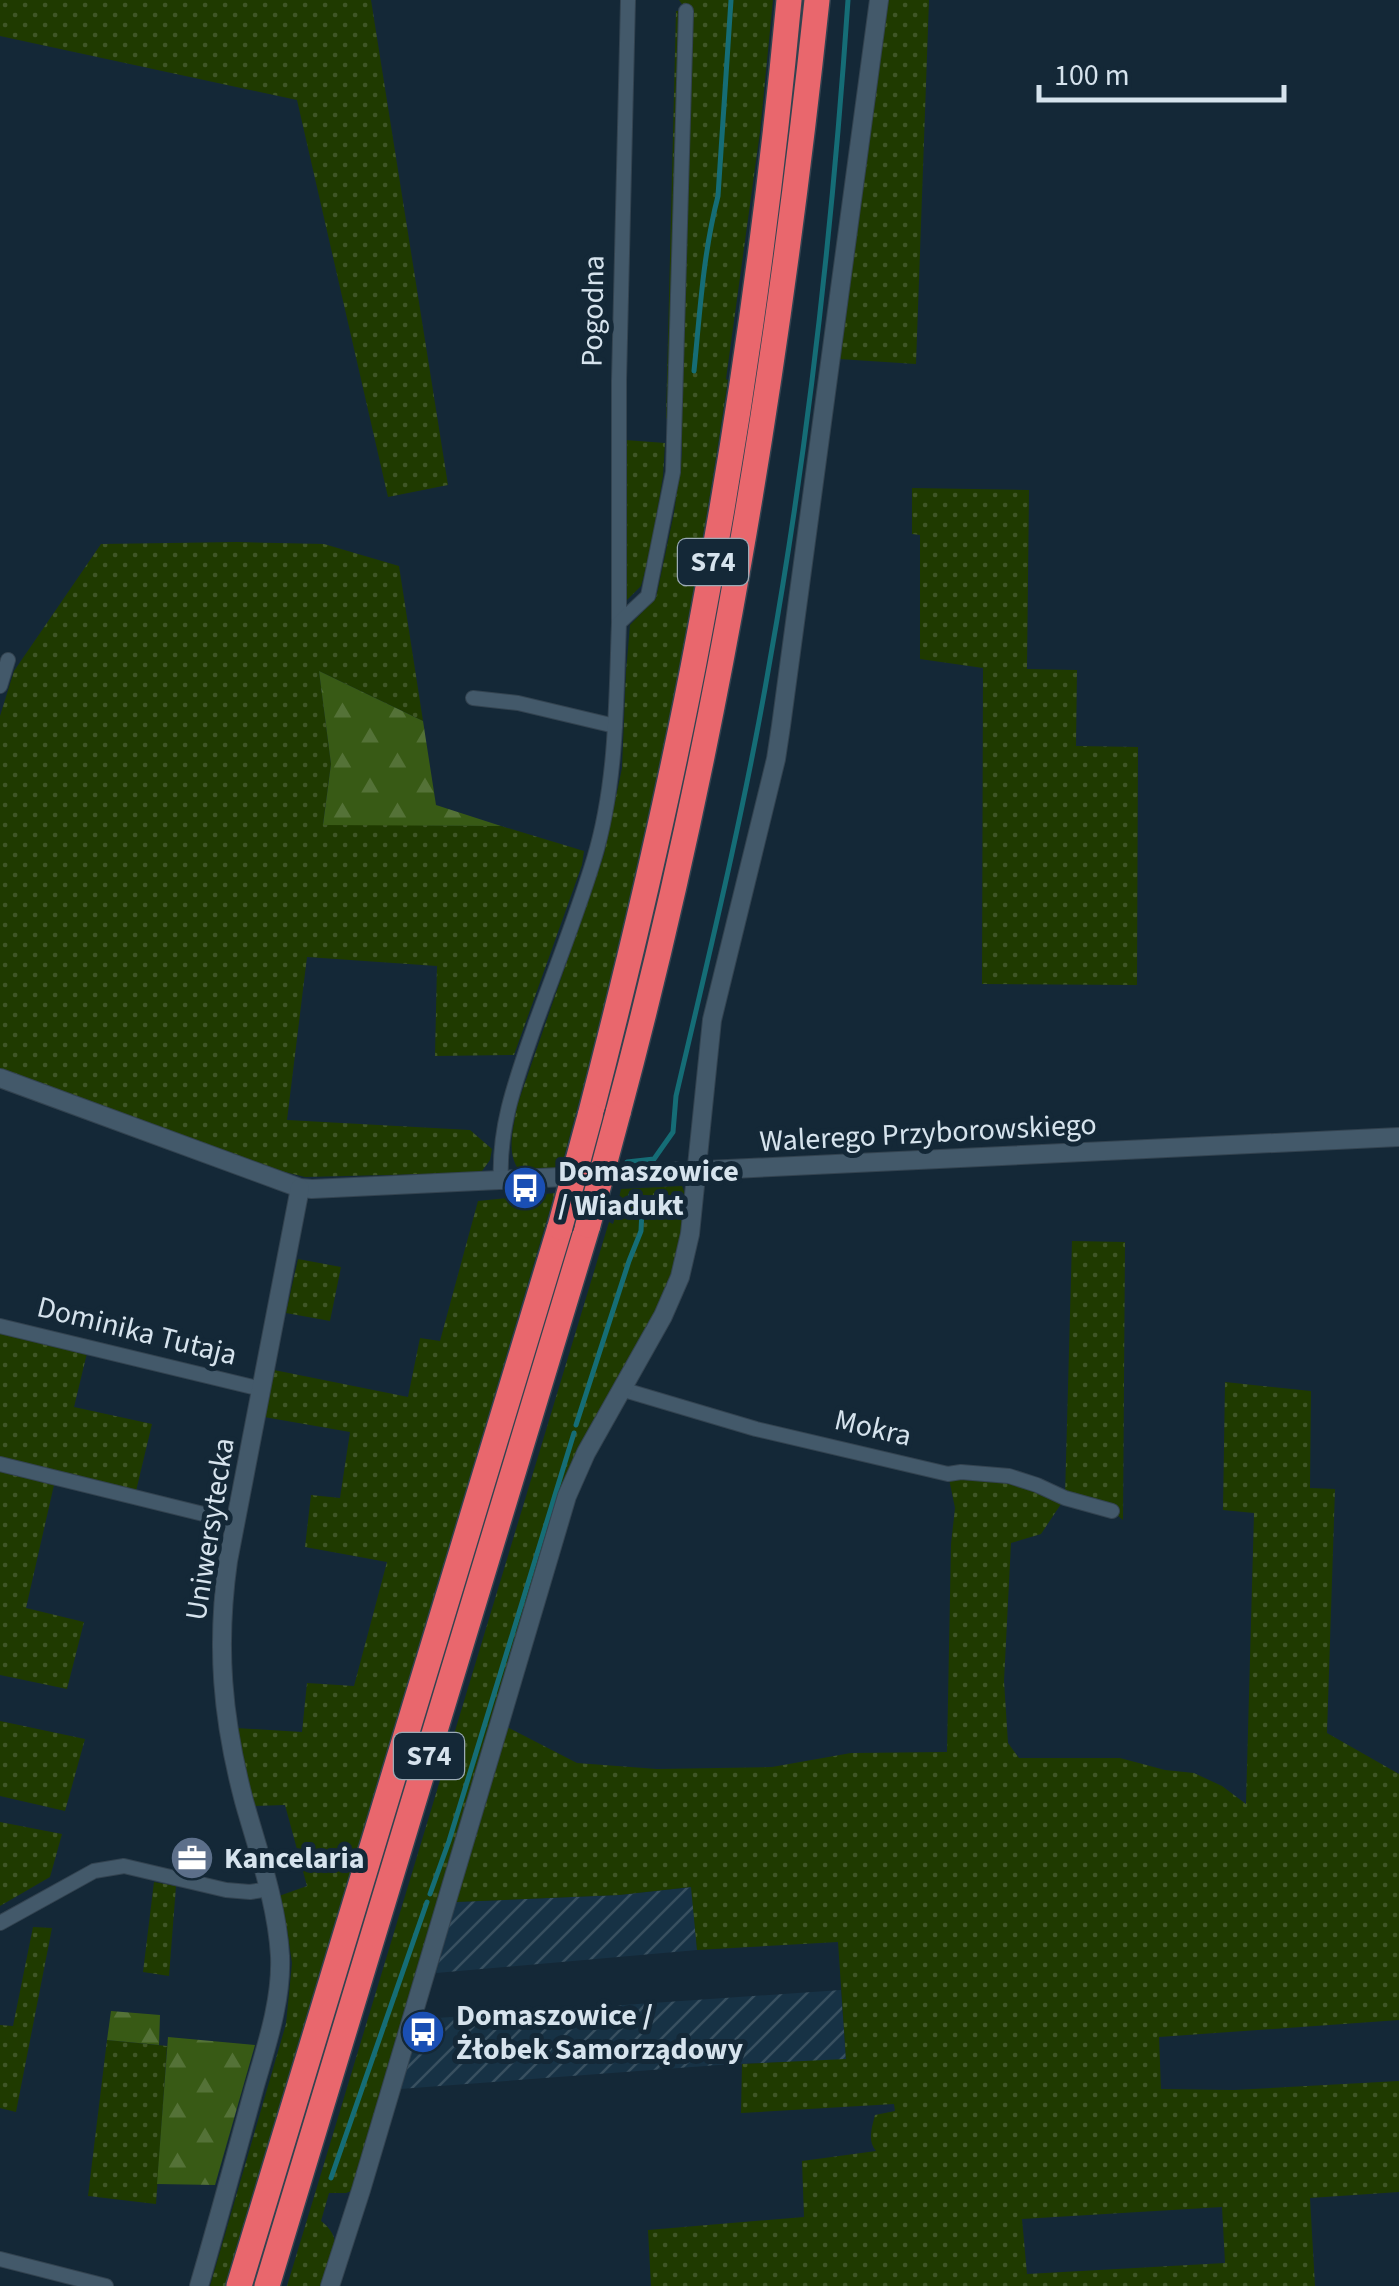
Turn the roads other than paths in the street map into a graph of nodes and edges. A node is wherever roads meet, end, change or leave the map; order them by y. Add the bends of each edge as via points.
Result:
1 (628, 0) edge
2 (790, 0) edge
3 (817, 0) edge
4 (879, 0) edge
5 (686, 11) dead end
6 (619, 623) junction
7 (8, 660) dead end
8 (0, 686) edge
9 (473, 698) dead end
10 (615, 726) junction
11 (0, 1078) edge
12 (1399, 1137) edge
13 (697, 1172) junction
14 (501, 1182) junction
15 (300, 1188) junction
16 (0, 1326) edge
17 (621, 1389) junction
18 (262, 1390) junction
19 (0, 1464) edge
20 (1112, 1512) dead end
21 (236, 1522) junction
22 (268, 1889) junction
23 (0, 1922) edge
24 (0, 2259) edge
25 (106, 2286) edge
26 (198, 2286) edge
27 (239, 2286) edge
28 (266, 2286) edge
29 (330, 2286) edge

1 - 6 street, Pogodna
2 - 27 highway, S74, bridge via 716,546 650,872 560,1227
3 - 28 highway, S74, bridge via 756,475 688,825 588,1226
4 - 13 street via 776,759 712,1020
5 - 6 street via 674,472 648,596
6 - 10 street, Pogodna
7 - 8 street
9 - 10 street
10 - 14 street, Pogodna via 594,858 512,1092
11 - 15 street, Walerego Przyborowskiego
12 - 13 street, Walerego Przyborowskiego
13 - 14 street, Walerego Przyborowskiego
13 - 17 street via 680,1277
14 - 15 street, Walerego Przyborowskiego
15 - 18 street, Uniwersytecka
16 - 18 street, Dominika Tutaja
17 - 20 street, Mokra via 948,1474 1009,1476
17 - 29 street via 579,1466 556,1529
18 - 21 street, Uniwersytecka
19 - 21 street
21 - 22 street, Uniwersytecka via 222,1601 222,1680 233,1757
22 - 23 street via 226,1890 124,1866 94,1871
22 - 26 street, Uniwersytecka via 280,1960 274,2010
24 - 25 street

